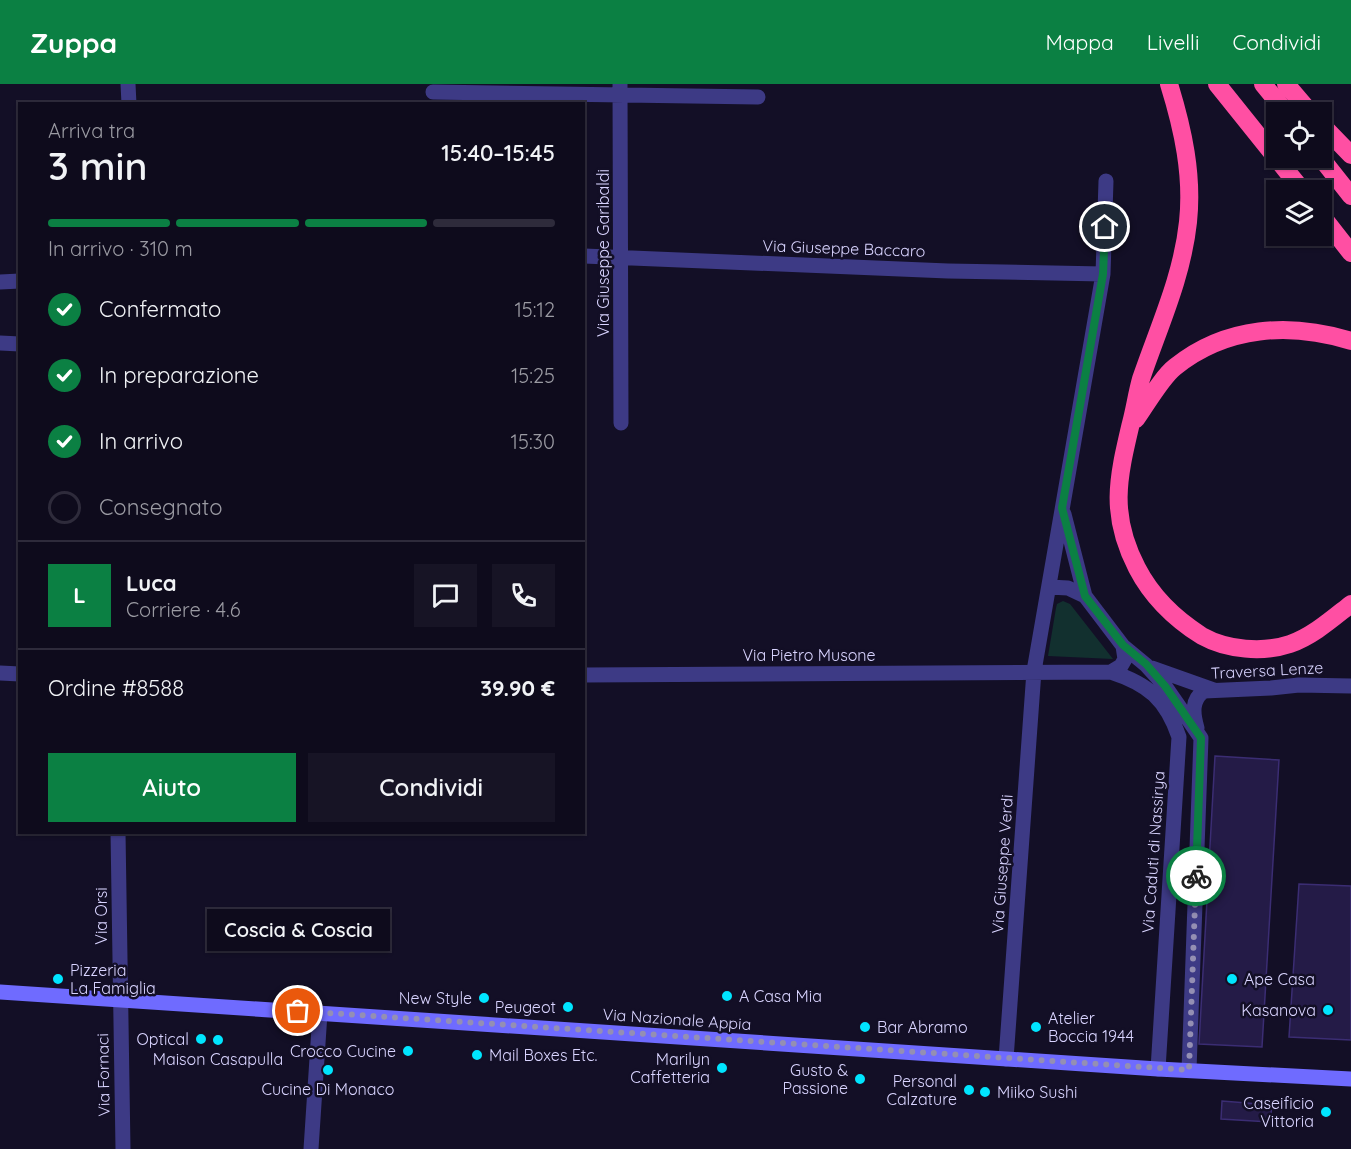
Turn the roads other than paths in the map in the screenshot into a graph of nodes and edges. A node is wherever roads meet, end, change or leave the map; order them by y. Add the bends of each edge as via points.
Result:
1 (128, 84) edge
2 (736, 84) edge
3 (1169, 84) edge
4 (1217, 84) edge
5 (1263, 84) edge
6 (1286, 84) edge
7 (620, 90) edge
8 (431, 93) edge
9 (720, 97) junction
10 (758, 97) dead end
11 (129, 102) edge
12 (1278, 102) edge
13 (1301, 102) edge
14 (1332, 135) edge
15 (1351, 155) edge
16 (1329, 168) edge
17 (1294, 180) edge
18 (1106, 181) dead end
19 (1351, 196) edge
20 (1332, 229) edge
21 (1351, 253) edge
22 (585, 255) edge
23 (621, 257) junction
24 (1103, 274) junction
25 (18, 281) edge
26 (0, 282) edge
27 (1351, 341) edge
28 (0, 342) edge
29 (18, 344) edge
30 (621, 423) dead end
31 (1131, 425) junction
32 (1062, 508) junction
33 (1049, 587) junction
34 (1085, 596) junction
35 (1351, 604) edge
36 (1123, 645) junction
37 (1146, 664) junction
38 (1034, 671) junction
39 (1111, 672) junction
40 (0, 673) edge
41 (18, 674) edge
42 (585, 675) edge
43 (1351, 686) edge
44 (1214, 690) junction
45 (1184, 714) junction
46 (118, 834) edge
47 (0, 992) edge
48 (120, 1000) junction
49 (320, 1013) junction
50 (1006, 1059) junction
51 (1158, 1069) junction
52 (1189, 1070) junction
53 (1351, 1079) edge
54 (123, 1149) edge
55 (311, 1149) edge

1 - 11 street
2 - 9 street
3 - 31 highway via 1181,120 1189,173 1188,221 1182,264 1140,381
4 - 17 highway
5 - 12 highway
6 - 13 highway
7 - 8 street
7 - 9 street
7 - 23 street, Via Giuseppe Garibaldi
9 - 10 street
14 - 15 highway
16 - 19 highway
18 - 24 street
20 - 21 highway
22 - 23 street, Via Giuseppe Baccaro
23 - 24 street, Via Giuseppe Baccaro
23 - 30 street, Via Giuseppe Garibaldi
24 - 32 street
25 - 26 street
27 - 31 highway via 1324,333 1289,330 1228,337 1173,368
28 - 29 street
31 - 35 highway via 1118,492 1123,533 1142,578 1182,622 1207,638 1228,645 1250,650 1269,648 1290,644 1309,634
32 - 33 street
32 - 34 street
33 - 34 street via 1068,588
33 - 38 street
34 - 36 street
36 - 37 street, Via Caduti di Nassirya
36 - 39 street via 1125,659
37 - 44 street, Via Caduti di Nassirya
37 - 45 street, Via Caduti di Nassirya
38 - 39 street, Via Pietro Musone
38 - 42 street, Via Pietro Musone
38 - 50 street, Via Giuseppe Verdi
39 - 45 street, Via Caduti di Nassirya via 1133,679
40 - 41 street
43 - 44 street, Traversa Lenze via 1299,684
44 - 45 street, Traversa Lenze via 1197,696
45 - 51 street, Via Caduti di Nassirya via 1179,737
45 - 52 street, Via Caduti di Nassirya via 1201,738
46 - 48 street, Via Orsi
47 - 48 main road, Via Nazionale Appia
48 - 49 main road, Via Nazionale Appia
48 - 54 street, Via Fornaci
49 - 50 main road, Via Nazionale Appia
49 - 55 street
50 - 51 main road, Via Nazionale Appia
51 - 52 main road, Via Nazionale Appia
52 - 53 main road, Via Nazionale Appia

